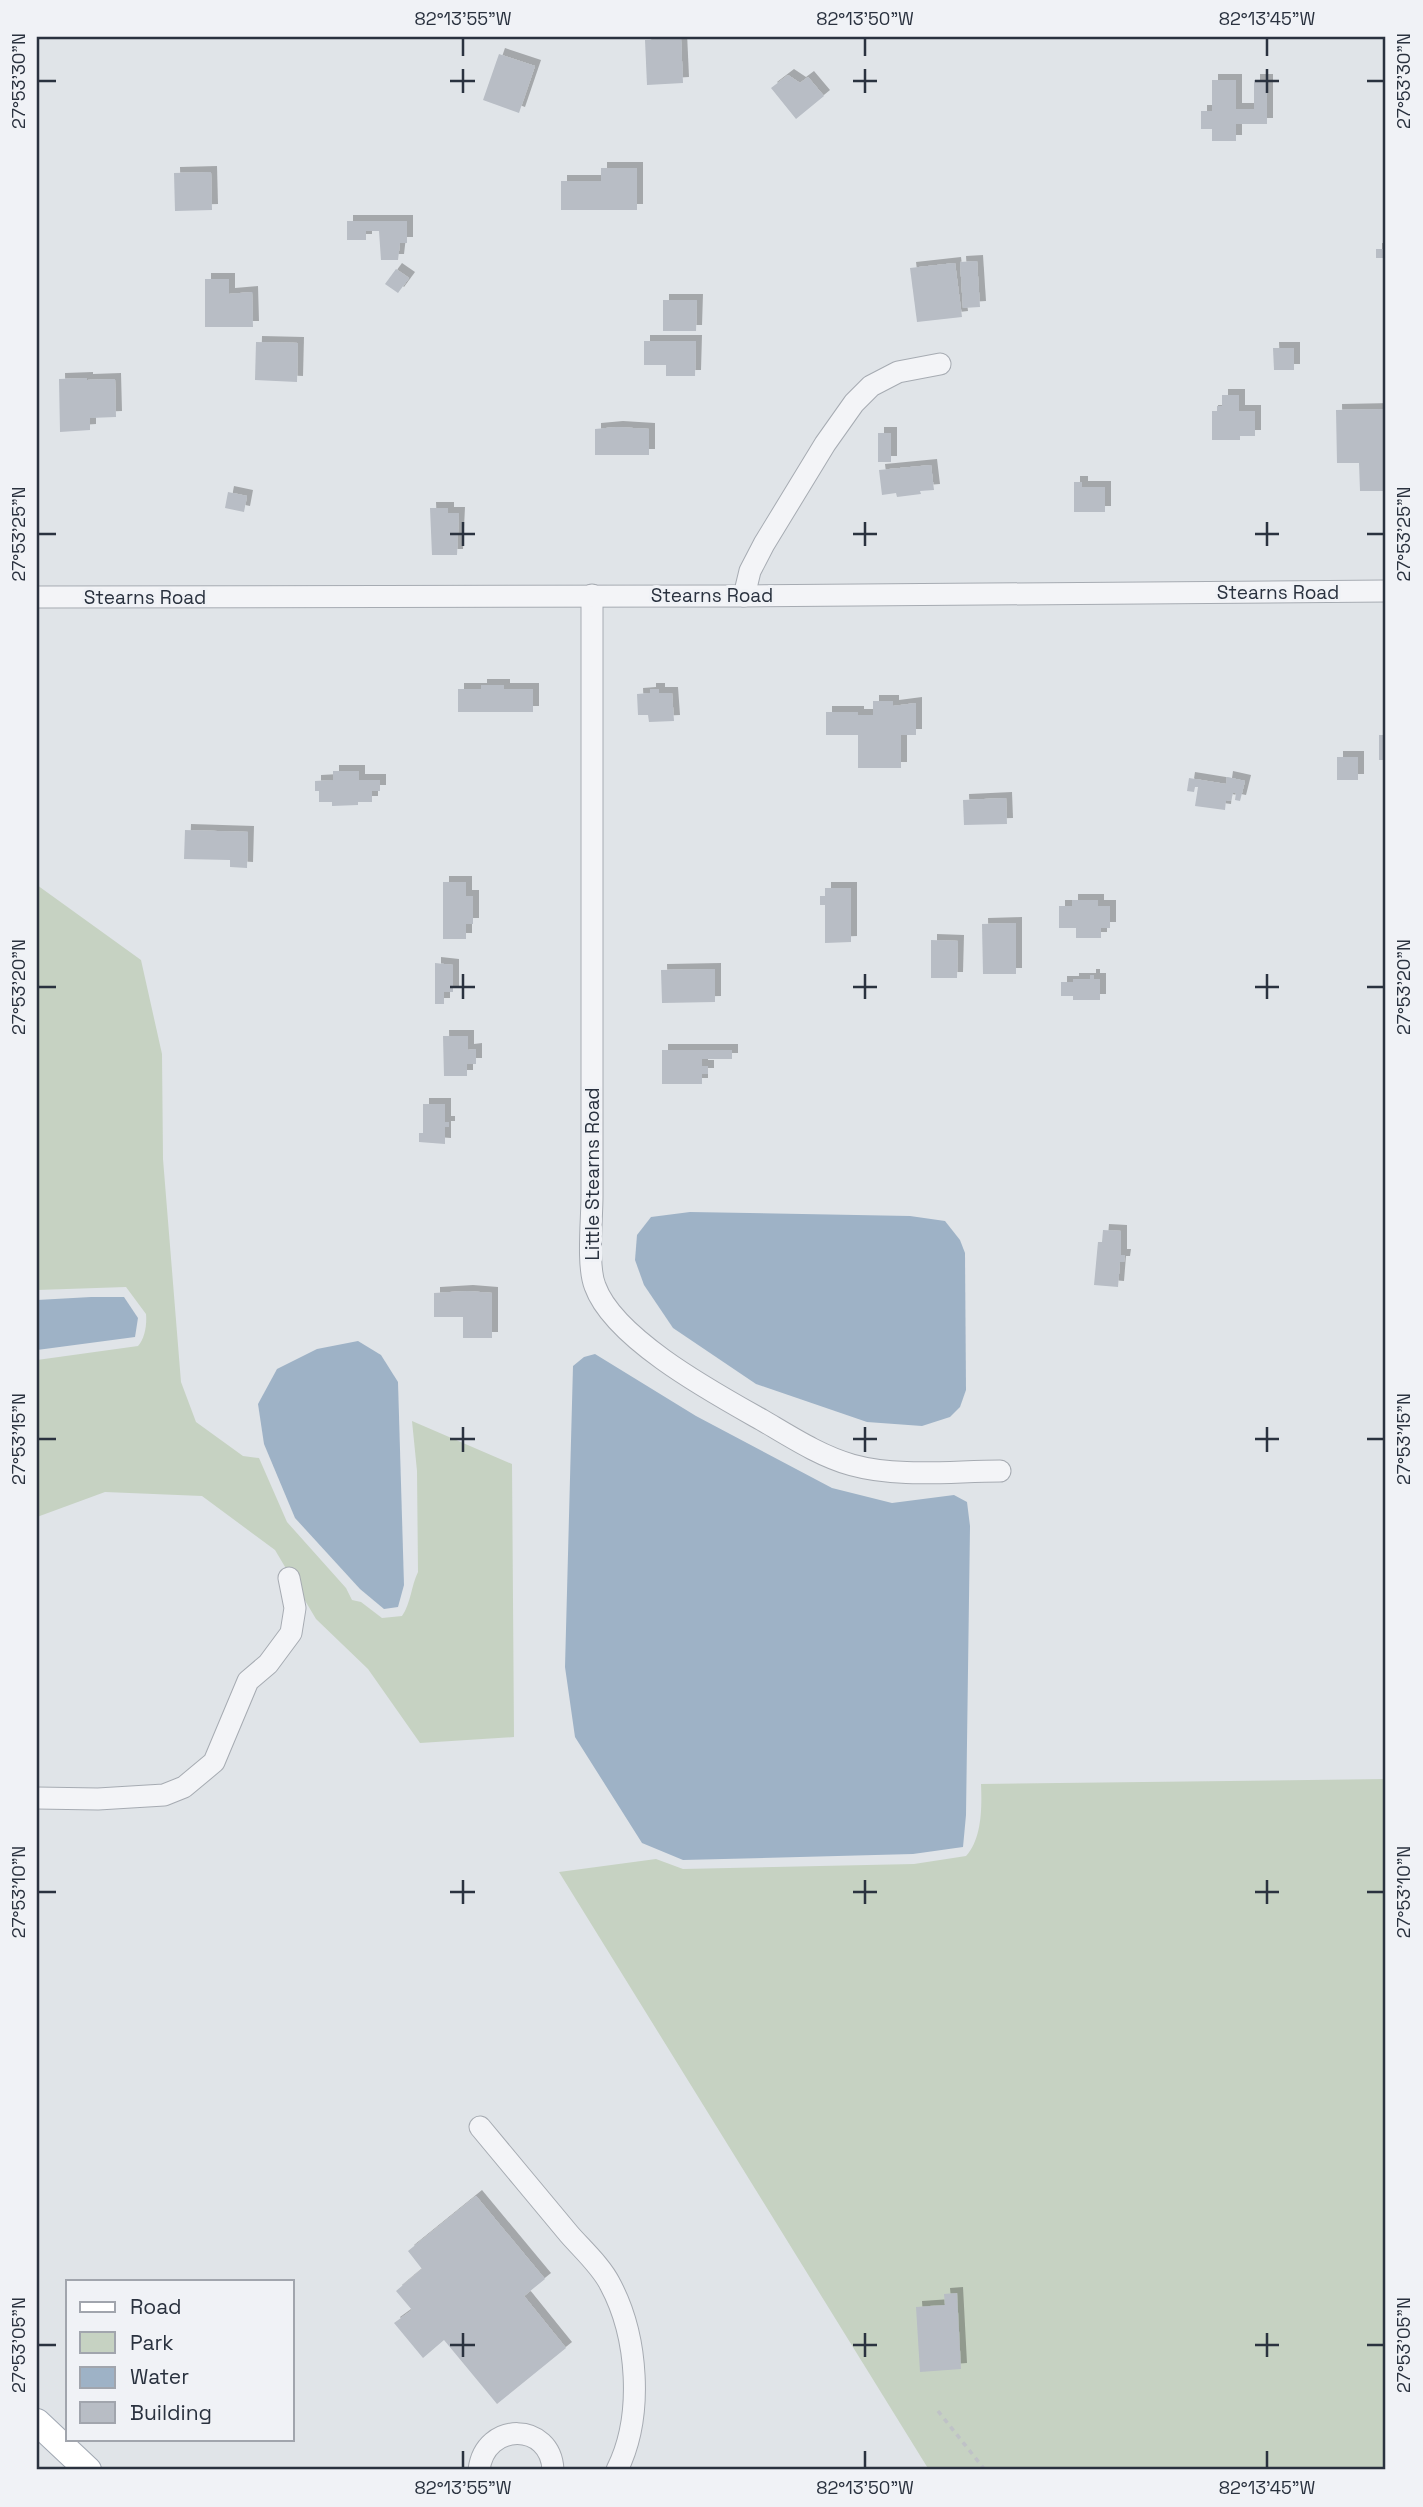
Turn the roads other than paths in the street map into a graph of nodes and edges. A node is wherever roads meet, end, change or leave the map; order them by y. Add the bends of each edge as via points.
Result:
1 (940, 364) dead end
2 (1386, 592) edge
3 (592, 596) junction
4 (744, 596) junction
5 (37, 597) edge
6 (1000, 1471) dead end
7 (289, 1578) dead end
8 (37, 1798) edge
9 (480, 2127) dead end
10 (37, 2422) edge
11 (88, 2470) edge
12 (479, 2470) edge
13 (553, 2470) edge
14 (617, 2470) edge

1 - 4 street via 898,372 871,386 854,403 764,544
2 - 4 street, Stearns Road
3 - 4 street, Stearns Road
3 - 5 street, Stearns Road
3 - 6 street, Little Stearns Road via 595,1286 623,1325 650,1350 814,1450 874,1469
7 - 8 street via 295,1608 291,1633 268,1664 248,1681 214,1762 184,1787 164,1795
9 - 14 street via 609,2281 625,2317 635,2391
10 - 11 main road
12 - 13 street via 488,2445 520,2433 541,2443

